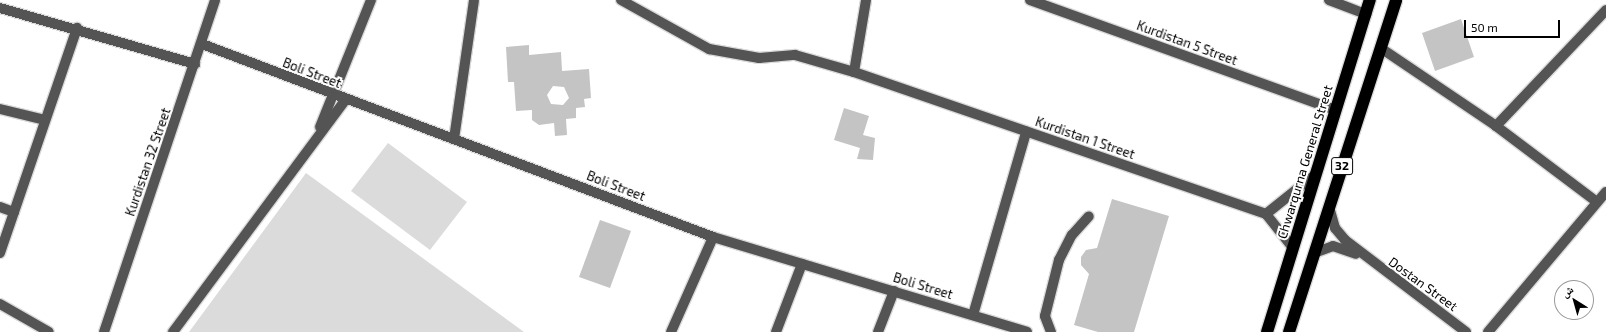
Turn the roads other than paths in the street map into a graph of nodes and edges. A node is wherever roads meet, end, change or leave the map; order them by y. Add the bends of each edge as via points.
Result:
1 (215, 0) edge
2 (371, 0) edge
3 (474, 0) edge
4 (621, 0) edge
5 (866, 0) edge
6 (1030, 0) edge
7 (1329, 0) edge
8 (1370, 0) edge
9 (1396, 0) edge
10 (0, 8) edge
11 (1606, 10) edge
12 (1366, 14) junction
13 (77, 28) junction
14 (202, 44) junction
15 (1382, 49) junction
16 (196, 64) junction
17 (854, 72) junction
18 (333, 95) junction
19 (344, 100) junction
20 (0, 109) edge
21 (1335, 110) junction
22 (45, 120) junction
23 (1496, 126) junction
24 (1026, 132) junction
25 (454, 139) junction
26 (314, 142) junction
27 (1316, 174) junction
28 (1606, 192) edge
29 (1597, 202) junction
30 (1329, 205) junction
31 (0, 207) edge
32 (14, 212) junction
33 (1266, 214) junction
34 (1089, 216) dead end
35 (713, 237) junction
36 (1293, 248) junction
37 (0, 253) edge
38 (1314, 253) junction
39 (1364, 257) junction
40 (802, 264) junction
41 (894, 291) junction
42 (0, 304) edge
43 (973, 315) junction
44 (1009, 329) edge
45 (1460, 330) edge
46 (49, 332) edge
47 (104, 332) edge
48 (173, 332) edge
49 (670, 332) edge
50 (776, 332) edge
51 (878, 332) edge
52 (1027, 332) edge
53 (1051, 332) edge
54 (1267, 332) edge
55 (1289, 332) edge
56 (1488, 332) edge

1 - 14 street, Kurdistan 32 Street
2 - 18 street
3 - 25 street
4 - 17 street, Kurdistan 1 Street via 709,49 759,58 795,55
5 - 17 street
6 - 21 street, Kurdistan 5 Street
7 - 12 street
8 - 12 highway, Chwarqurna General Street / 32
9 - 15 highway, 32
10 - 13 street
11 - 23 street
12 - 21 highway, Chwarqurna General Street / 32
13 - 16 street
13 - 22 street
14 - 16 street, Kurdistan 32 Street
14 - 18 street, Boli Street
15 - 23 street
15 - 30 highway, 32
16 - 47 street, Kurdistan 32 Street
17 - 24 street, Kurdistan 1 Street
18 - 19 street, Boli Street
18 - 26 street
19 - 25 street, Boli Street
19 - 26 street
20 - 22 street
21 - 27 highway, Chwarqurna General Street / 32
22 - 32 street
23 - 29 street
24 - 33 street, Kurdistan 1 Street
24 - 43 street
25 - 35 street, Boli Street
26 - 48 street
27 - 33 street
27 - 36 highway, Chwarqurna General Street / 32
28 - 29 street
29 - 56 street
30 - 38 highway, 32
30 - 39 street, Dostan Street via 1335,228
31 - 32 street
32 - 37 street
33 - 36 street
34 - 53 street via 1072,235 1059,260 1045,316
35 - 40 street, Boli Street
35 - 49 street
36 - 54 highway, Chwarqurna General Street / 32
38 - 39 street, Dostan Street via 1333,246
38 - 55 highway, 32
39 - 45 street, Dostan Street
40 - 41 street, Boli Street
40 - 50 street
41 - 43 street, Boli Street
41 - 51 street
42 - 46 street
43 - 44 street, Boli Street
44 - 52 street, Boli Street

